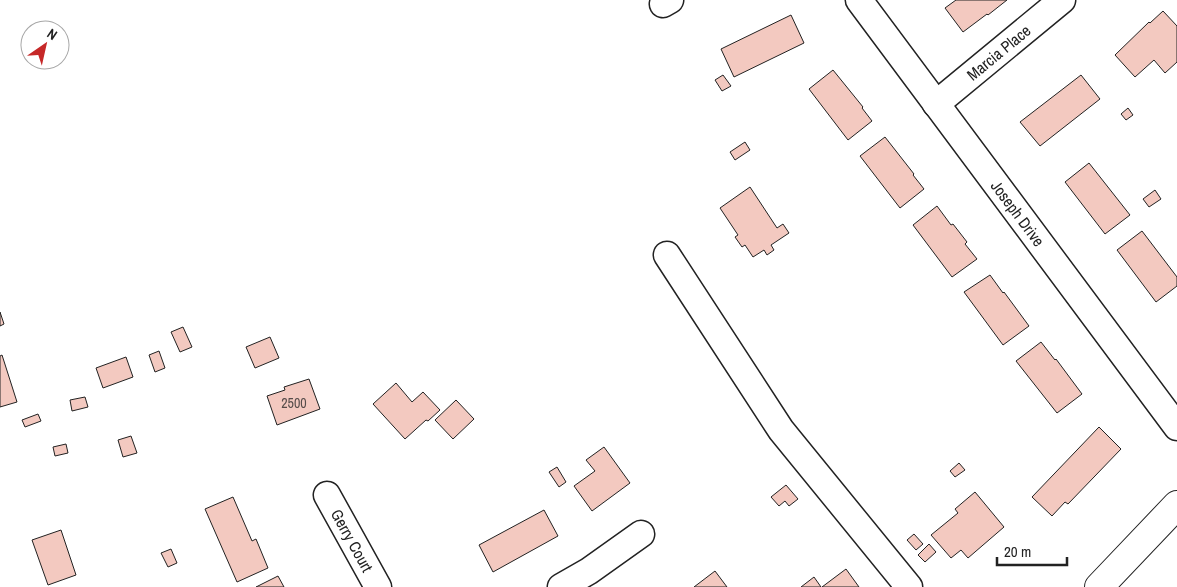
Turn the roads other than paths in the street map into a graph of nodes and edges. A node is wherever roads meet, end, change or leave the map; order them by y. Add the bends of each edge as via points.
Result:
1 (859, 0) edge
2 (1062, 0) edge
3 (936, 104) junction
4 (667, 254) dead end
5 (1177, 427) edge
6 (327, 495) dead end
7 (1177, 505) edge
8 (642, 534) dead end
9 (378, 587) edge
10 (561, 587) edge
11 (908, 587) edge
12 (1099, 587) edge

1 - 3 street, Joseph Drive
2 - 3 street, Marcia Place
3 - 5 street, Joseph Drive
4 - 11 street via 781,430
6 - 9 street, Gerry Court
7 - 12 main road
8 - 10 street

